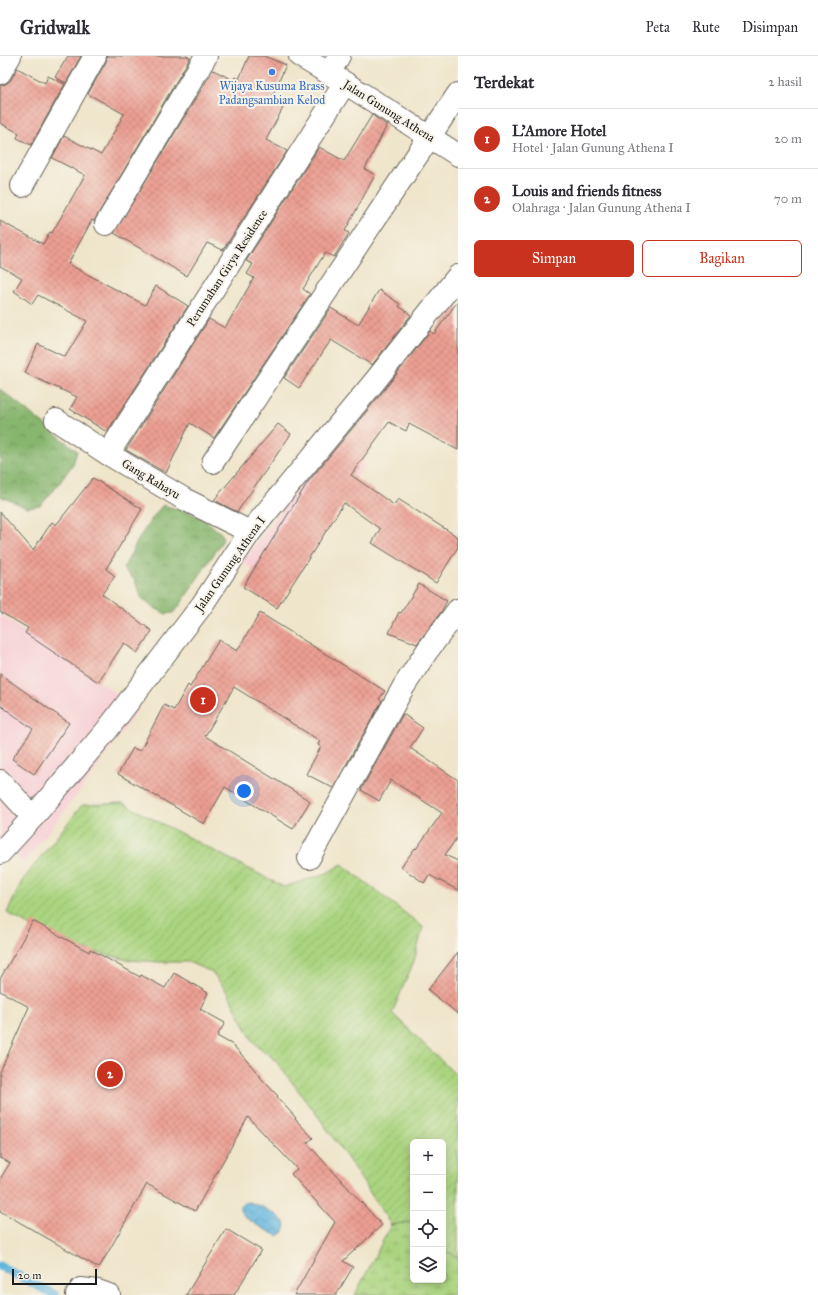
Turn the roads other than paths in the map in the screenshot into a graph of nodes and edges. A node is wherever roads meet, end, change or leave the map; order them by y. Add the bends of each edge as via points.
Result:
1 (10, 56) edge
2 (95, 56) edge
3 (206, 56) edge
4 (300, 56) edge
5 (338, 71) edge
6 (0, 73) edge
7 (458, 94) edge
8 (429, 136) junction
9 (458, 155) edge
10 (22, 186) dead end
11 (106, 224) dead end
12 (458, 276) edge
13 (56, 420) dead end
14 (108, 454) junction
15 (213, 462) dead end
16 (250, 532) junction
17 (458, 610) edge
18 (0, 781) edge
19 (33, 817) junction
20 (0, 853) edge
21 (309, 858) dead end
22 (79, 1292) edge
23 (109, 1295) edge

1 - 6 street
2 - 10 street
3 - 11 street
4 - 5 street, Jalan Gunung Athena
5 - 8 street, Jalan Gunung Athena
5 - 14 street, Perumahan Girya Residence
7 - 8 street
8 - 9 street, Jalan Gunung Athena
8 - 15 street
12 - 16 street, Jalan Gunung Athena I via 376,381
13 - 14 street, Gang Rahayu
14 - 16 street, Gang Rahayu via 186,500
16 - 19 street, Jalan Gunung Athena I via 202,605 107,730
17 - 21 street via 404,686
18 - 19 street
19 - 20 street, Jalan Gunung Athena I
22 - 23 street via 98,1291

